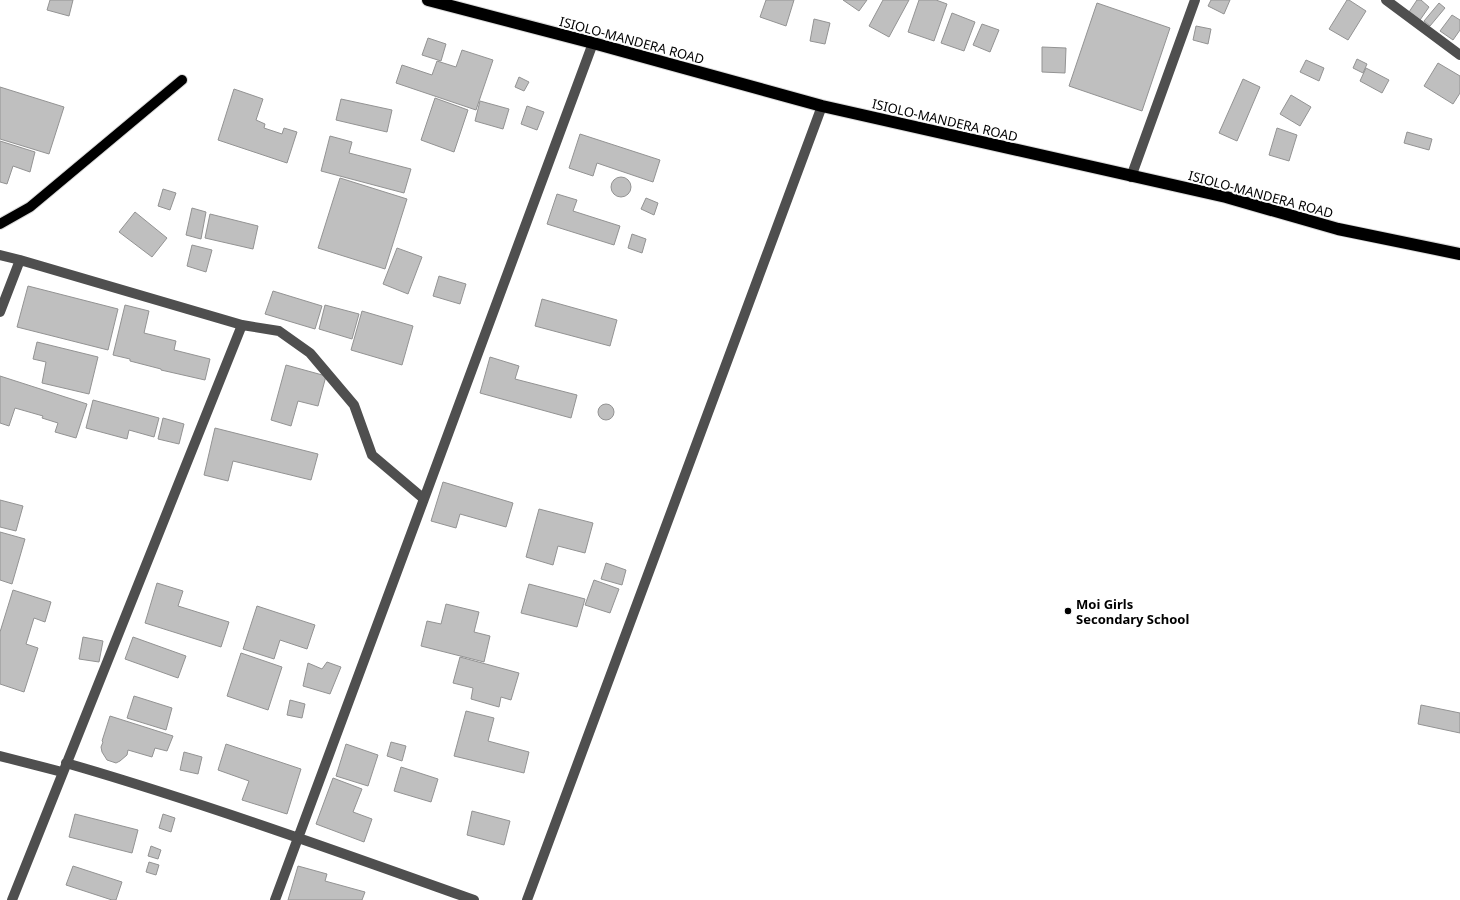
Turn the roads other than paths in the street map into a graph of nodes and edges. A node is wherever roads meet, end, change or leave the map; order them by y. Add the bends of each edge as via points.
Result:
1 (428, 0) edge
2 (1195, 0) edge
3 (1386, 0) edge
4 (593, 43) junction
5 (1460, 55) edge
6 (182, 80) dead end
7 (822, 106) junction
8 (1131, 177) junction
9 (0, 224) edge
10 (1460, 254) edge
11 (0, 255) edge
12 (20, 260) junction
13 (0, 312) edge
14 (242, 325) junction
15 (424, 499) junction
16 (0, 756) edge
17 (64, 767) junction
18 (299, 837) junction
19 (12, 900) edge
20 (274, 900) edge
21 (474, 900) edge
22 (527, 900) edge

1 - 4 highway, ISIOLO-MANDERA ROAD
2 - 8 street
3 - 5 street
4 - 7 highway, ISIOLO-MANDERA ROAD
4 - 15 street
6 - 9 main road via 30,207
7 - 8 highway, ISIOLO-MANDERA ROAD
7 - 22 street
8 - 10 highway, ISIOLO-MANDERA ROAD via 1226,197 1338,229
11 - 12 street
12 - 13 street
12 - 14 street
14 - 15 street via 279,332 310,353 354,405 372,455
14 - 17 street
15 - 18 street
16 - 17 street
17 - 18 street via 114,777
17 - 19 street
18 - 20 street
18 - 21 street

